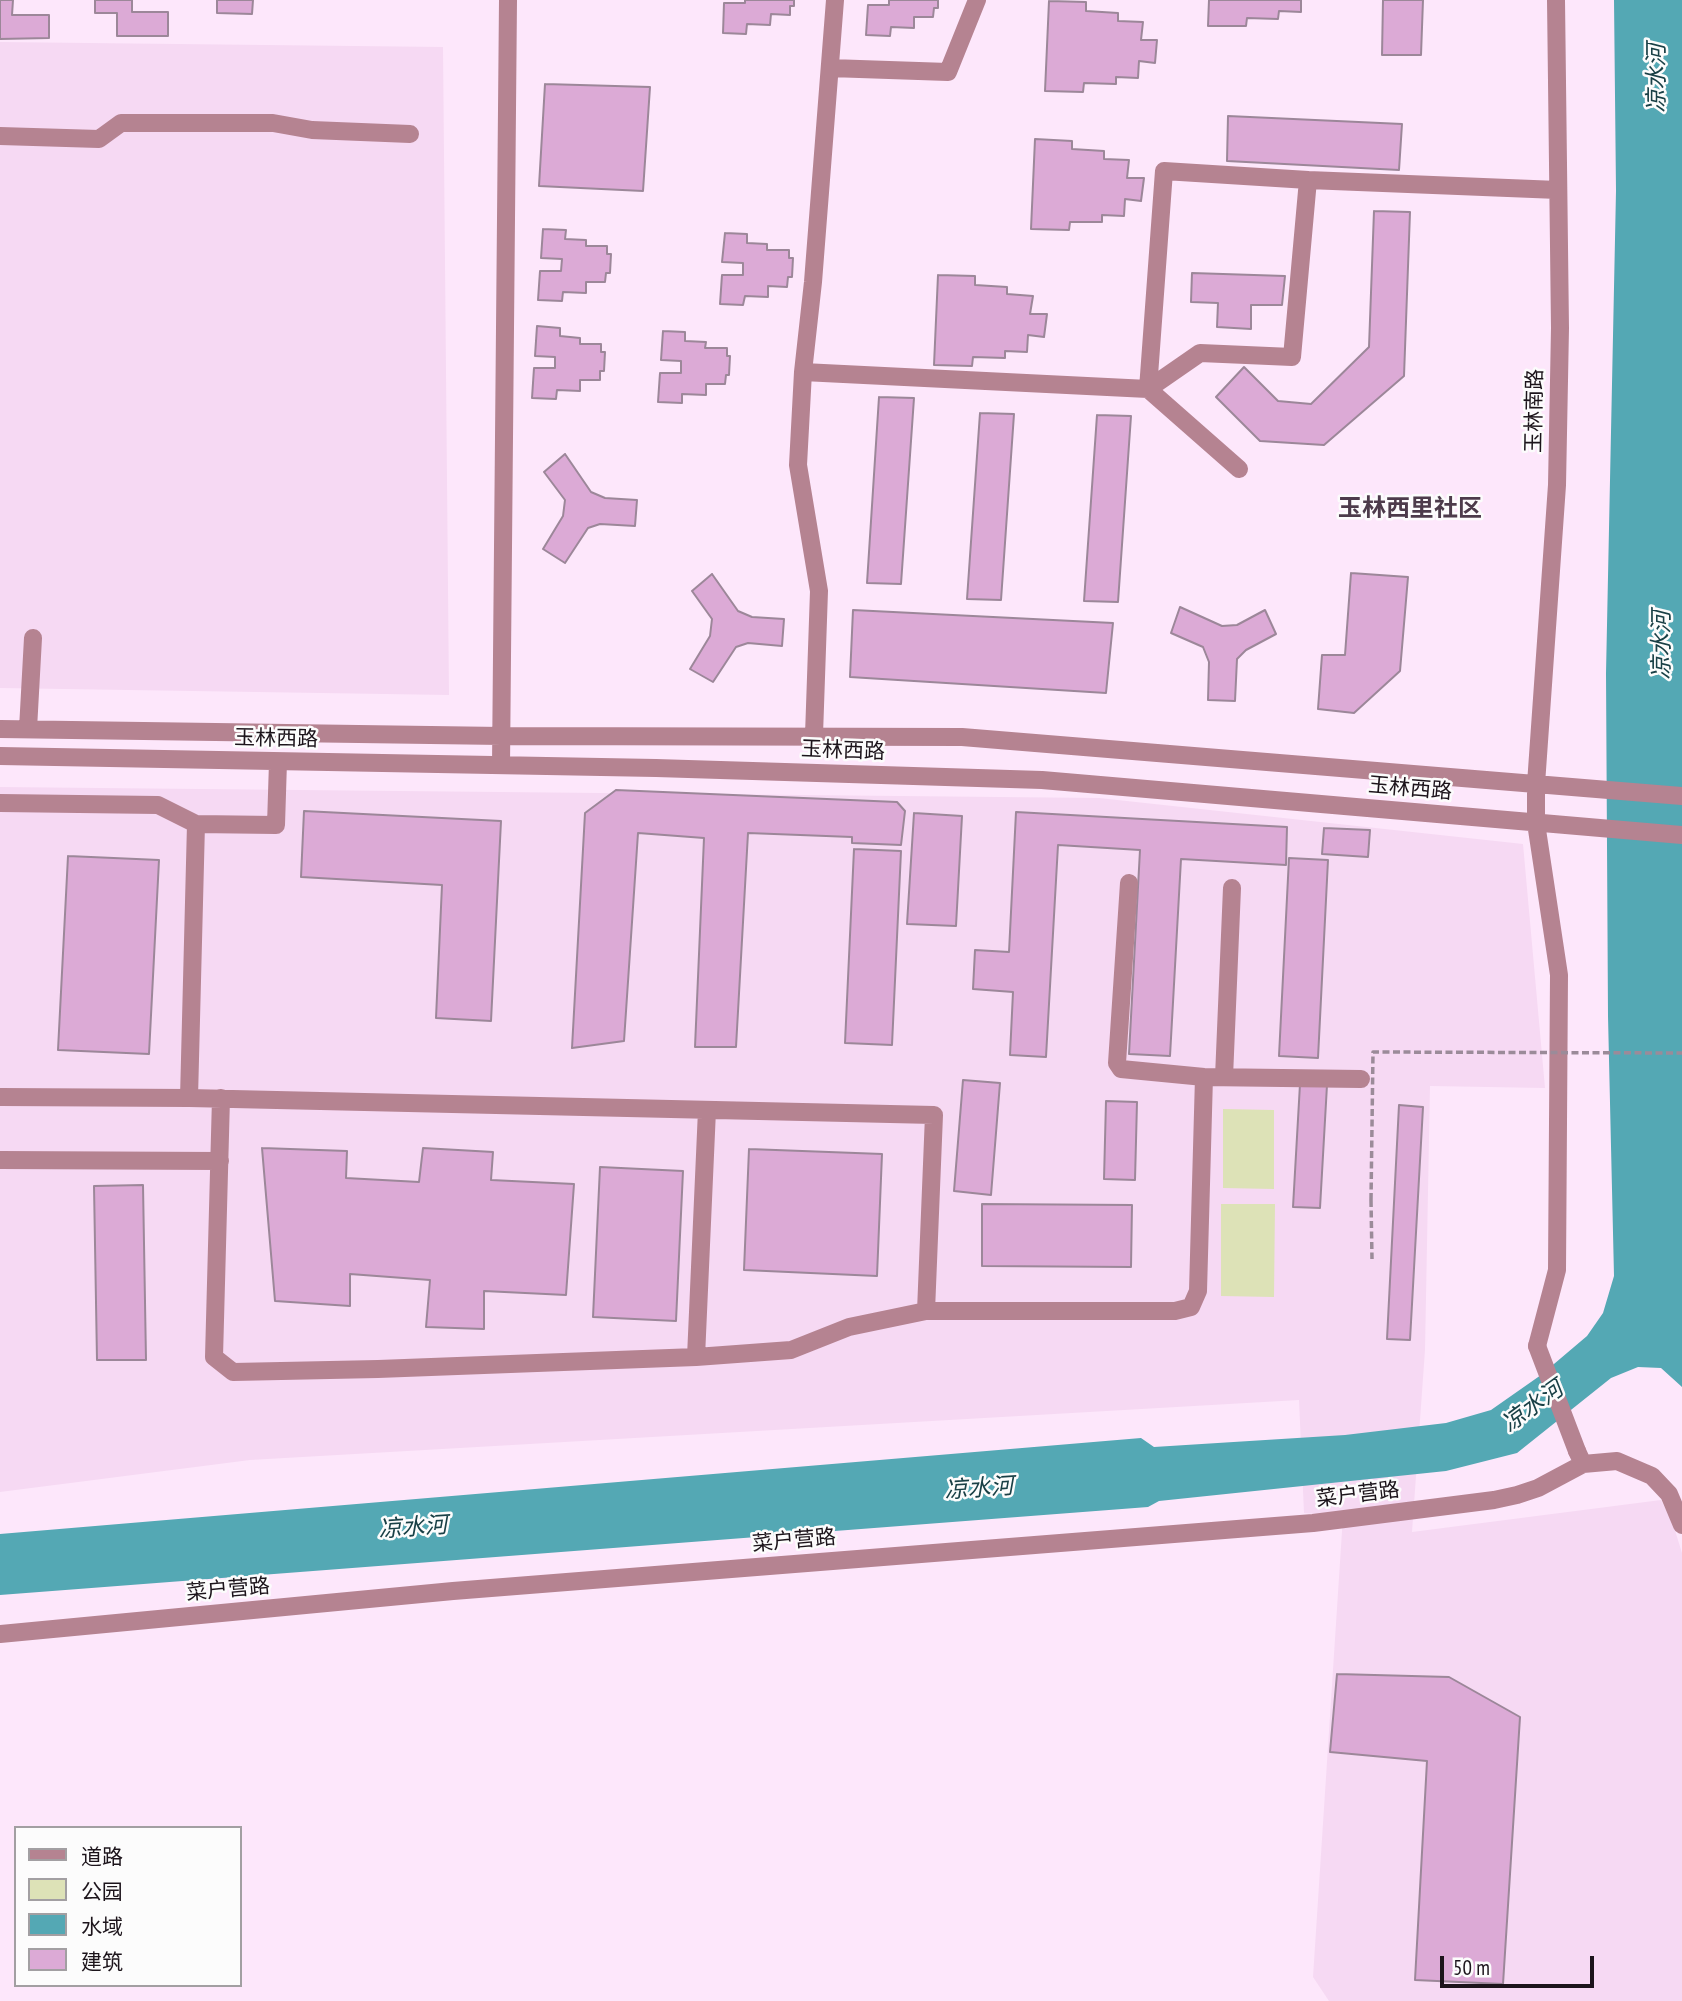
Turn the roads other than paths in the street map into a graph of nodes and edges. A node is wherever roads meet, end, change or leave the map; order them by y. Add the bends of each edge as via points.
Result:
1 (508, 0) edge
2 (835, 0) edge
3 (977, 0) edge
4 (1556, 0) edge
5 (830, 68) junction
6 (410, 134) dead end
7 (0, 136) edge
8 (1308, 180) junction
9 (1558, 190) junction
10 (803, 372) junction
11 (1148, 389) junction
12 (1239, 469) dead end
13 (33, 638) dead end
14 (0, 729) edge
15 (28, 729) junction
16 (814, 735) junction
17 (502, 736) junction
18 (0, 756) edge
19 (278, 762) junction
20 (501, 765) junction
21 (1536, 784) junction
22 (1682, 796) edge
23 (0, 803) edge
24 (1536, 823) junction
25 (196, 824) junction
26 (1682, 835) edge
27 (1129, 883) dead end
28 (1232, 888) dead end
29 (1204, 1077) junction
30 (1224, 1077) junction
31 (1361, 1079) dead end
32 (0, 1097) edge
33 (189, 1098) junction
34 (221, 1098) junction
35 (707, 1110) junction
36 (0, 1160) edge
37 (220, 1161) junction
38 (926, 1311) junction
39 (696, 1357) junction
40 (1580, 1458) junction
41 (1682, 1525) edge
42 (0, 1634) edge

1 - 17 street
2 - 5 street
3 - 5 street via 948,72
4 - 9 street, 玉林南路
5 - 10 street
6 - 7 street via 313,130 273,123 121,123 99,139
8 - 9 street
8 - 11 street via 1292,357 1200,353
8 - 11 street via 1164,172
9 - 21 street, 玉林南路 via 1556,485
10 - 11 street
10 - 16 street via 798,465 820,592
11 - 12 street
13 - 15 street
14 - 15 street, 玉林西路
15 - 17 street, 玉林西路
16 - 17 street, 玉林西路
16 - 21 street, 玉林西路 via 962,737
17 - 20 street
18 - 19 street, 玉林西路
19 - 20 street, 玉林西路
19 - 25 street via 276,825
20 - 24 street, 玉林西路 via 1042,779
21 - 22 street, 玉林西路
21 - 24 street, 玉林南路
23 - 25 street via 158,805
24 - 26 street, 玉林西路
24 - 40 street, 玉林南路, bridge via 1559,975 1557,1270 1537,1346
25 - 33 street
27 - 29 street via 1118,1063 1126,1070
28 - 30 street
29 - 30 street
29 - 38 street via 1198,1292 1191,1307 1175,1311
30 - 31 street
32 - 33 street
33 - 34 street
34 - 35 street
34 - 37 street
35 - 38 street via 934,1115
35 - 39 street
36 - 37 street
37 - 39 street via 214,1357 233,1371
38 - 39 street via 849,1327 791,1350
40 - 41 street, 菜户营路 via 1617,1461 1652,1476 1670,1494
40 - 42 street, 菜户营路 via 1538,1488 1494,1500 1313,1523 453,1591

